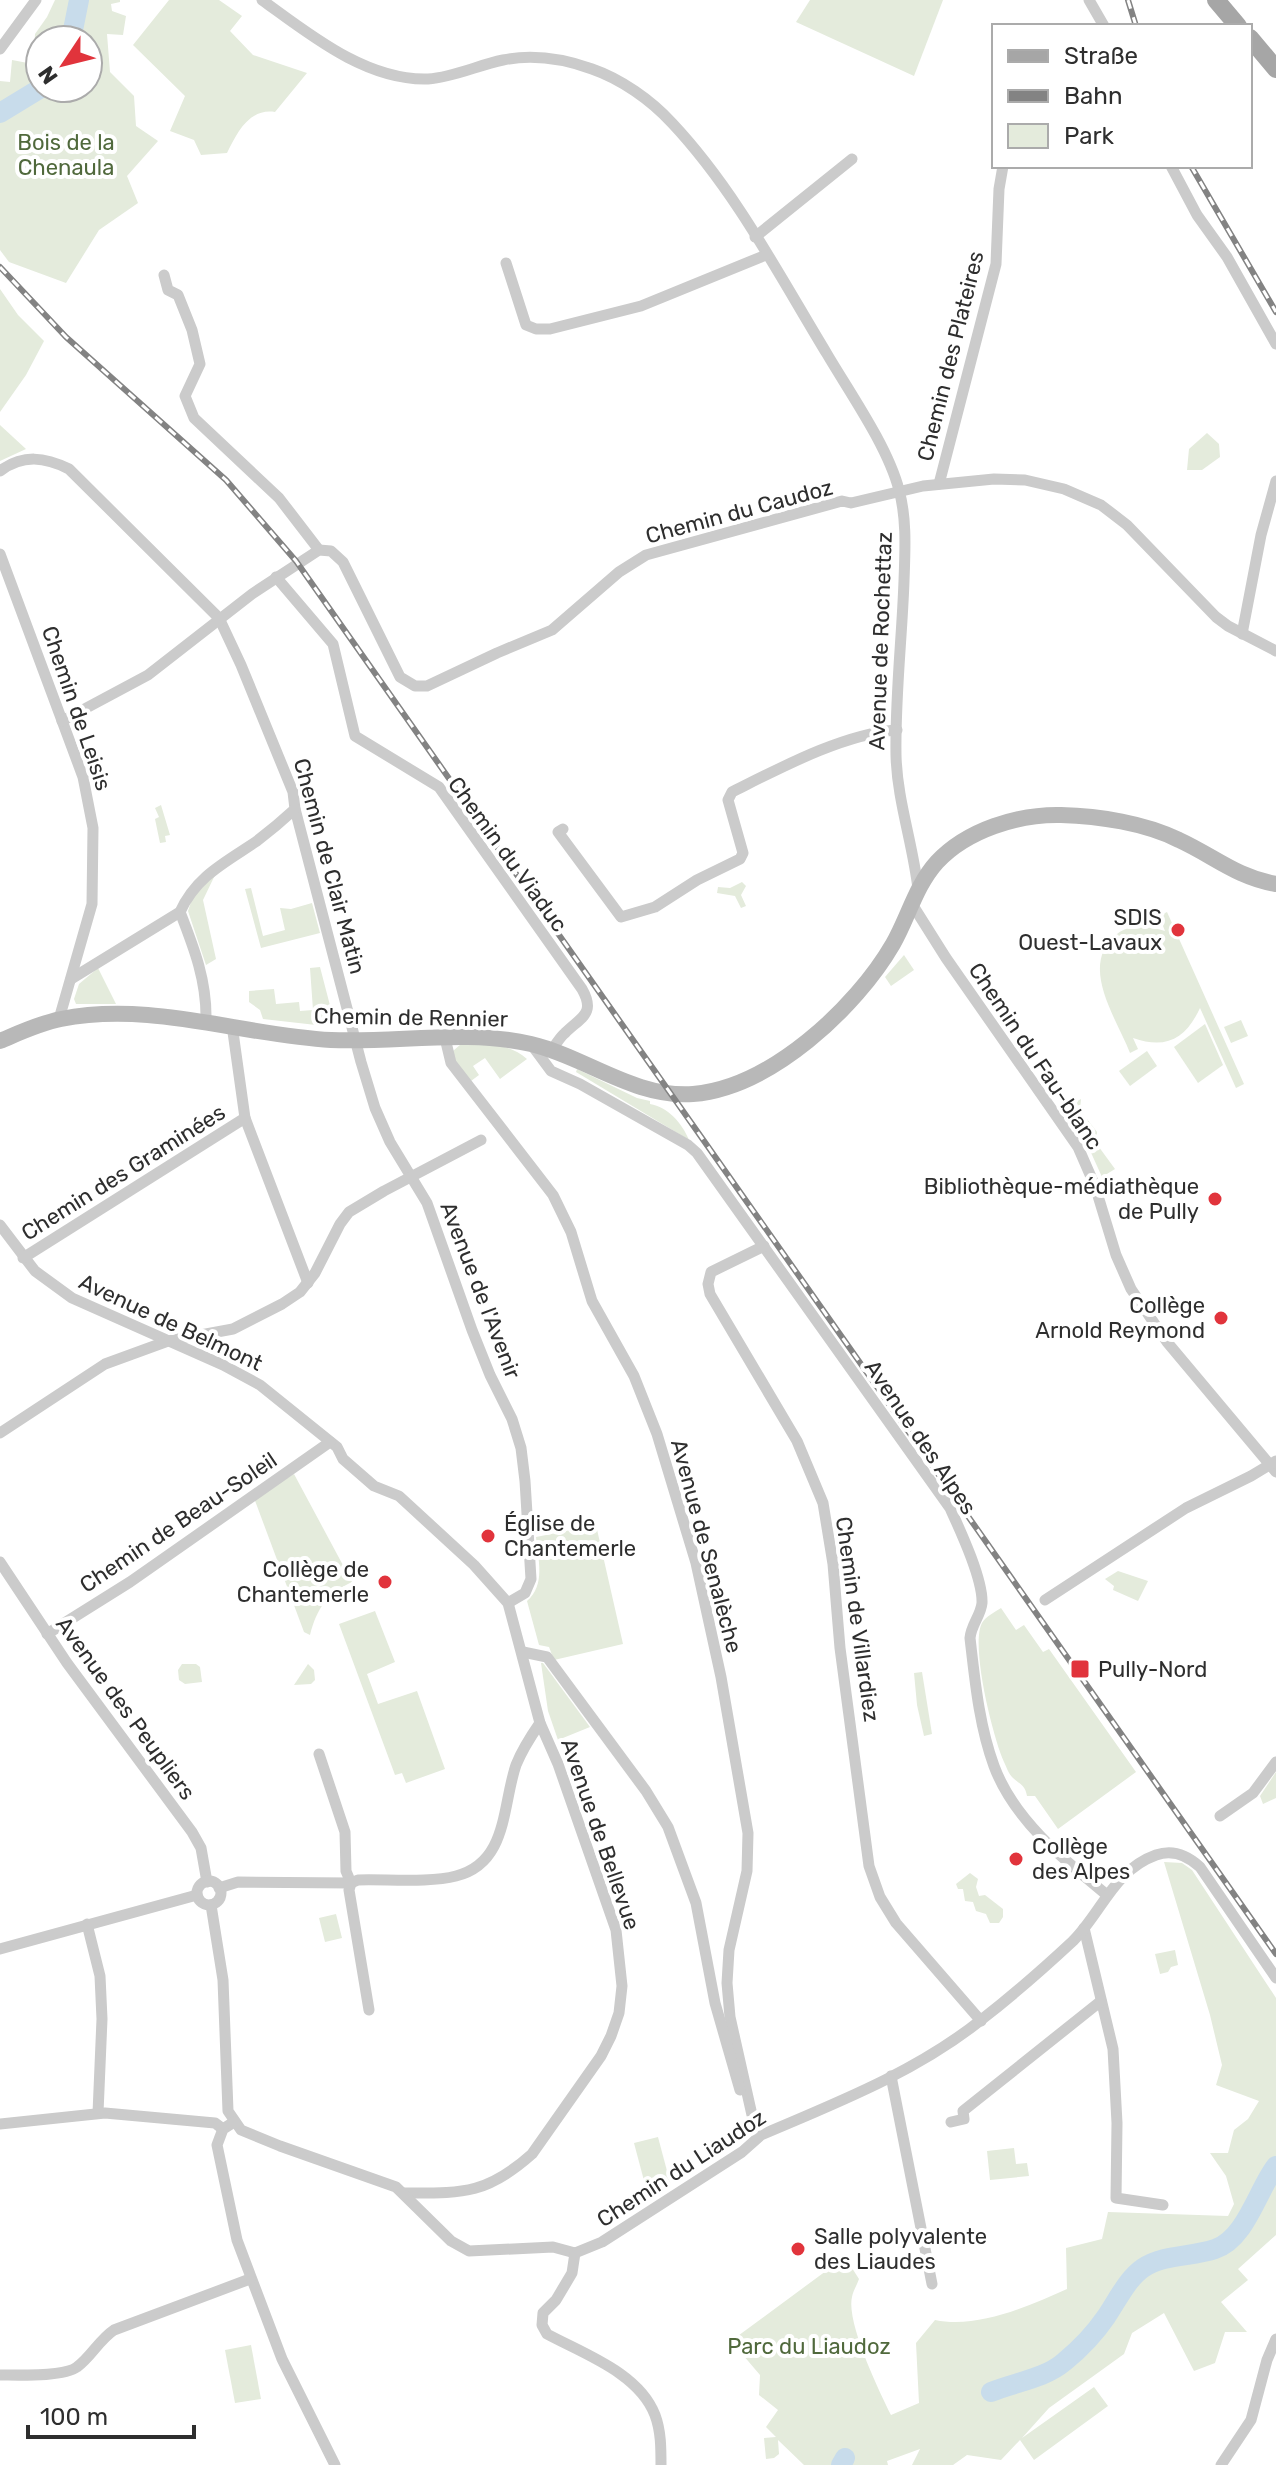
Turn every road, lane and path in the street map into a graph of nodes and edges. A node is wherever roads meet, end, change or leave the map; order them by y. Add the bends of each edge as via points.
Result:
1 (36, 0) edge
2 (262, 0) edge
3 (1089, 0) edge
4 (1216, 0) edge
5 (1103, 24) edge
6 (1236, 24) edge
7 (1252, 40) edge
8 (0, 49) edge
9 (1276, 69) edge
10 (852, 159) dead end
11 (1003, 168) edge
12 (1172, 168) edge
13 (755, 237) junction
14 (766, 255) junction
15 (506, 263) dead end
16 (164, 275) dead end
17 (1276, 344) edge
18 (0, 471) edge
19 (1276, 481) edge
20 (939, 484) junction
21 (899, 491) junction
22 (317, 551) junction
23 (0, 554) edge
24 (278, 576) junction
25 (219, 618) junction
26 (1242, 634) junction
27 (1276, 651) edge
28 (62, 721) junction
29 (897, 730) junction
30 (295, 809) junction
31 (563, 829) dead end
32 (1276, 884) edge
33 (915, 897) junction
34 (180, 912) junction
35 (71, 979) junction
36 (59, 1019) junction
37 (206, 1021) junction
38 (232, 1025) junction
39 (445, 1038) junction
40 (356, 1040) junction
41 (0, 1041) edge
42 (531, 1044) junction
43 (558, 1052) junction
44 (562, 1074) junction
45 (245, 1118) junction
46 (481, 1140) dead end
47 (412, 1176) junction
48 (0, 1225) edge
49 (764, 1246) junction
50 (23, 1258) junction
51 (308, 1283) junction
52 (168, 1341) junction
53 (0, 1433) edge
54 (330, 1442) junction
55 (1274, 1465) edge
56 (0, 1562) edge
57 (1045, 1600) dead end
58 (508, 1603) junction
59 (47, 1634) junction
60 (523, 1652) junction
61 (540, 1723) junction
62 (319, 1754) dead end
63 (1276, 1762) edge
64 (1220, 1816) dead end
65 (207, 1882) junction
66 (351, 1883) junction
67 (219, 1888) junction
68 (197, 1895) junction
69 (1107, 1895) junction
70 (211, 1905) junction
71 (87, 1924) junction
72 (1084, 1928) junction
73 (0, 1949) edge
74 (1276, 1978) edge
75 (1101, 2001) junction
76 (369, 2010) dead end
77 (981, 2021) junction
78 (891, 2076) junction
79 (98, 2113) junction
80 (752, 2115) junction
81 (234, 2122) junction
82 (951, 2122) dead end
83 (0, 2124) edge
84 (223, 2129) junction
85 (761, 2135) junction
86 (404, 2193) junction
87 (1163, 2205) dead end
88 (575, 2253) junction
89 (250, 2279) junction
90 (932, 2284) dead end
91 (1276, 2339) edge
92 (0, 2375) edge
93 (335, 2465) edge
94 (661, 2465) edge
95 (1221, 2465) edge

1 - 8 street
2 - 13 street, Avenue de Rochettaz via 354,60 389,74 429,79 501,60 539,57 596,70 622,83 671,122
3 - 5 street
4 - 6 main road
7 - 9 main road
10 - 13 street
11 - 20 street, Chemin des Plateires via 996,264
12 - 17 street
13 - 14 street, Avenue de Rochettaz
14 - 15 street via 641,306 550,329 526,325
14 - 21 street, Avenue de Rochettaz via 867,421
16 - 22 street, Chemin du Caudoz via 168,290 178,295 200,364 185,396 194,418 279,498
18 - 25 street via 34,457 69,469
19 - 26 street
20 - 21 street, Chemin du Caudoz
20 - 26 street, Chemin du Caudoz via 1025,480 1081,495 1127,525 1216,617
21 - 22 street, Chemin du Caudoz via 842,501 646,555 552,630 427,686 400,677 343,562 331,551
21 - 29 street, Avenue de Rochettaz via 905,552
22 - 24 street
23 - 28 street, Chemin de Leisis
24 - 25 street
24 - 43 street, Chemin du Viaduc via 333,644 355,736 439,787 588,999 584,1018 564,1033
25 - 28 street via 148,675
25 - 30 street, Chemin de Clair Matin via 275,746
26 - 27 street, Chemin du Caudoz
28 - 35 street, Chemin de Leisis via 83,777 94,847 92,904
29 - 31 street via 833,747 732,792 728,800 743,853 740,859 655,907 621,917 558,832
29 - 33 street, Avenue de Rochettaz
30 - 34 street via 220,863 200,881
30 - 40 street, Chemin de Clair Matin
32 - 33 street, Chemin de Rennier via 1247,877 1172,836 1144,828 1062,815 1032,816 971,838 936,863
33 - 43 street, Chemin de Rennier via 881,964 835,1019 744,1080 693,1094 652,1091
33 - 55 street, Chemin du Fau-blanc via 946,958 1078,1147 1131,1289 1167,1342
34 - 35 street
34 - 37 street via 201,970
35 - 36 street, Chemin de Leisis
36 - 37 street, Chemin de Rennier via 130,1015
36 - 41 street, Chemin de Rennier
37 - 38 street, Chemin de Rennier
38 - 40 street, Chemin de Rennier
38 - 45 street, Chemin des Graminées
39 - 40 street, Chemin de Rennier
39 - 42 street, Chemin de Rennier
39 - 80 street, Avenue de Senalèche via 451,1063 565,1215 588,1292 644,1399 688,1535 721,1677 748,1833 747,1871 727,1983
40 - 47 street, Avenue de l'Avenir via 375,1108
42 - 43 street, Chemin de Rennier
42 - 44 street, Avenue des Alpes via 551,1071
43 - 44 street
44 - 49 street, Avenue des Alpes via 688,1145
45 - 50 street, Chemin des Graminées
45 - 51 street
46 - 47 street
47 - 51 street via 349,1212
47 - 58 street, Avenue de l'Avenir via 438,1227 472,1330 521,1448 531,1579 525,1593
48 - 50 street, Avenue de Belmont
49 - 69 street, Avenue des Alpes via 950,1508 980,1591 982,1605 970,1638 976,1693 994,1768 1033,1826
49 - 77 street, Chemin de Villardiez via 711,1272 710,1294 791,1429 823,1503 865,1843 880,1897 896,1923
50 - 52 street, Avenue de Belmont via 72,1298
51 - 52 street via 282,1304 233,1329
52 - 53 street via 105,1364
52 - 54 street, Avenue de Belmont via 260,1385
54 - 58 street, Avenue de Belmont via 374,1486 399,1496
54 - 59 street, Chemin de Beau-Soleil
55 - 57 street via 1186,1508
56 - 59 street, Avenue des Peupliers
58 - 60 street, Avenue de Belmont
59 - 65 street, Avenue des Peupliers via 192,1832 201,1848
60 - 61 street, Avenue de Bellevue
60 - 80 street via 547,1657 668,1827 696,1903 725,2043
61 - 66 street via 516,1765 500,1834 482,1864 452,1877
61 - 86 street, Avenue de Bellevue via 616,1930 619,2013 601,2056 532,2154 517,2167 460,2193
62 - 66 street via 345,1832
63 - 64 street via 1253,1793
65 - 67 street
65 - 68 street
66 - 67 street via 238,1882
66 - 76 street
67 - 70 street via 218,1901
68 - 70 street
68 - 71 street
69 - 72 street, Chemin du Liaudoz
69 - 74 street, Chemin du Liaudoz via 1119,1878 1157,1854 1190,1858
70 - 81 street via 223,1980 228,2111
71 - 73 street
71 - 79 street via 100,1976
72 - 75 street
72 - 77 street, Chemin du Liaudoz
75 - 82 street via 963,2111 964,2119
75 - 87 street via 1113,2049 1116,2198
77 - 78 street, Chemin du Liaudoz
78 - 85 street, Chemin du Liaudoz
78 - 90 street
79 - 83 street
79 - 84 street via 215,2123
80 - 85 street
81 - 84 street
81 - 86 street via 250,2135
84 - 89 street via 217,2145
85 - 88 street, Chemin du Liaudoz via 602,2242
86 - 88 street via 451,2241 469,2251 553,2247
88 - 94 street via 572,2273 543,2313 542,2325 547,2334 636,2386 655,2415
89 - 92 street via 114,2330 76,2368
89 - 93 street
91 - 95 street via 1251,2420

